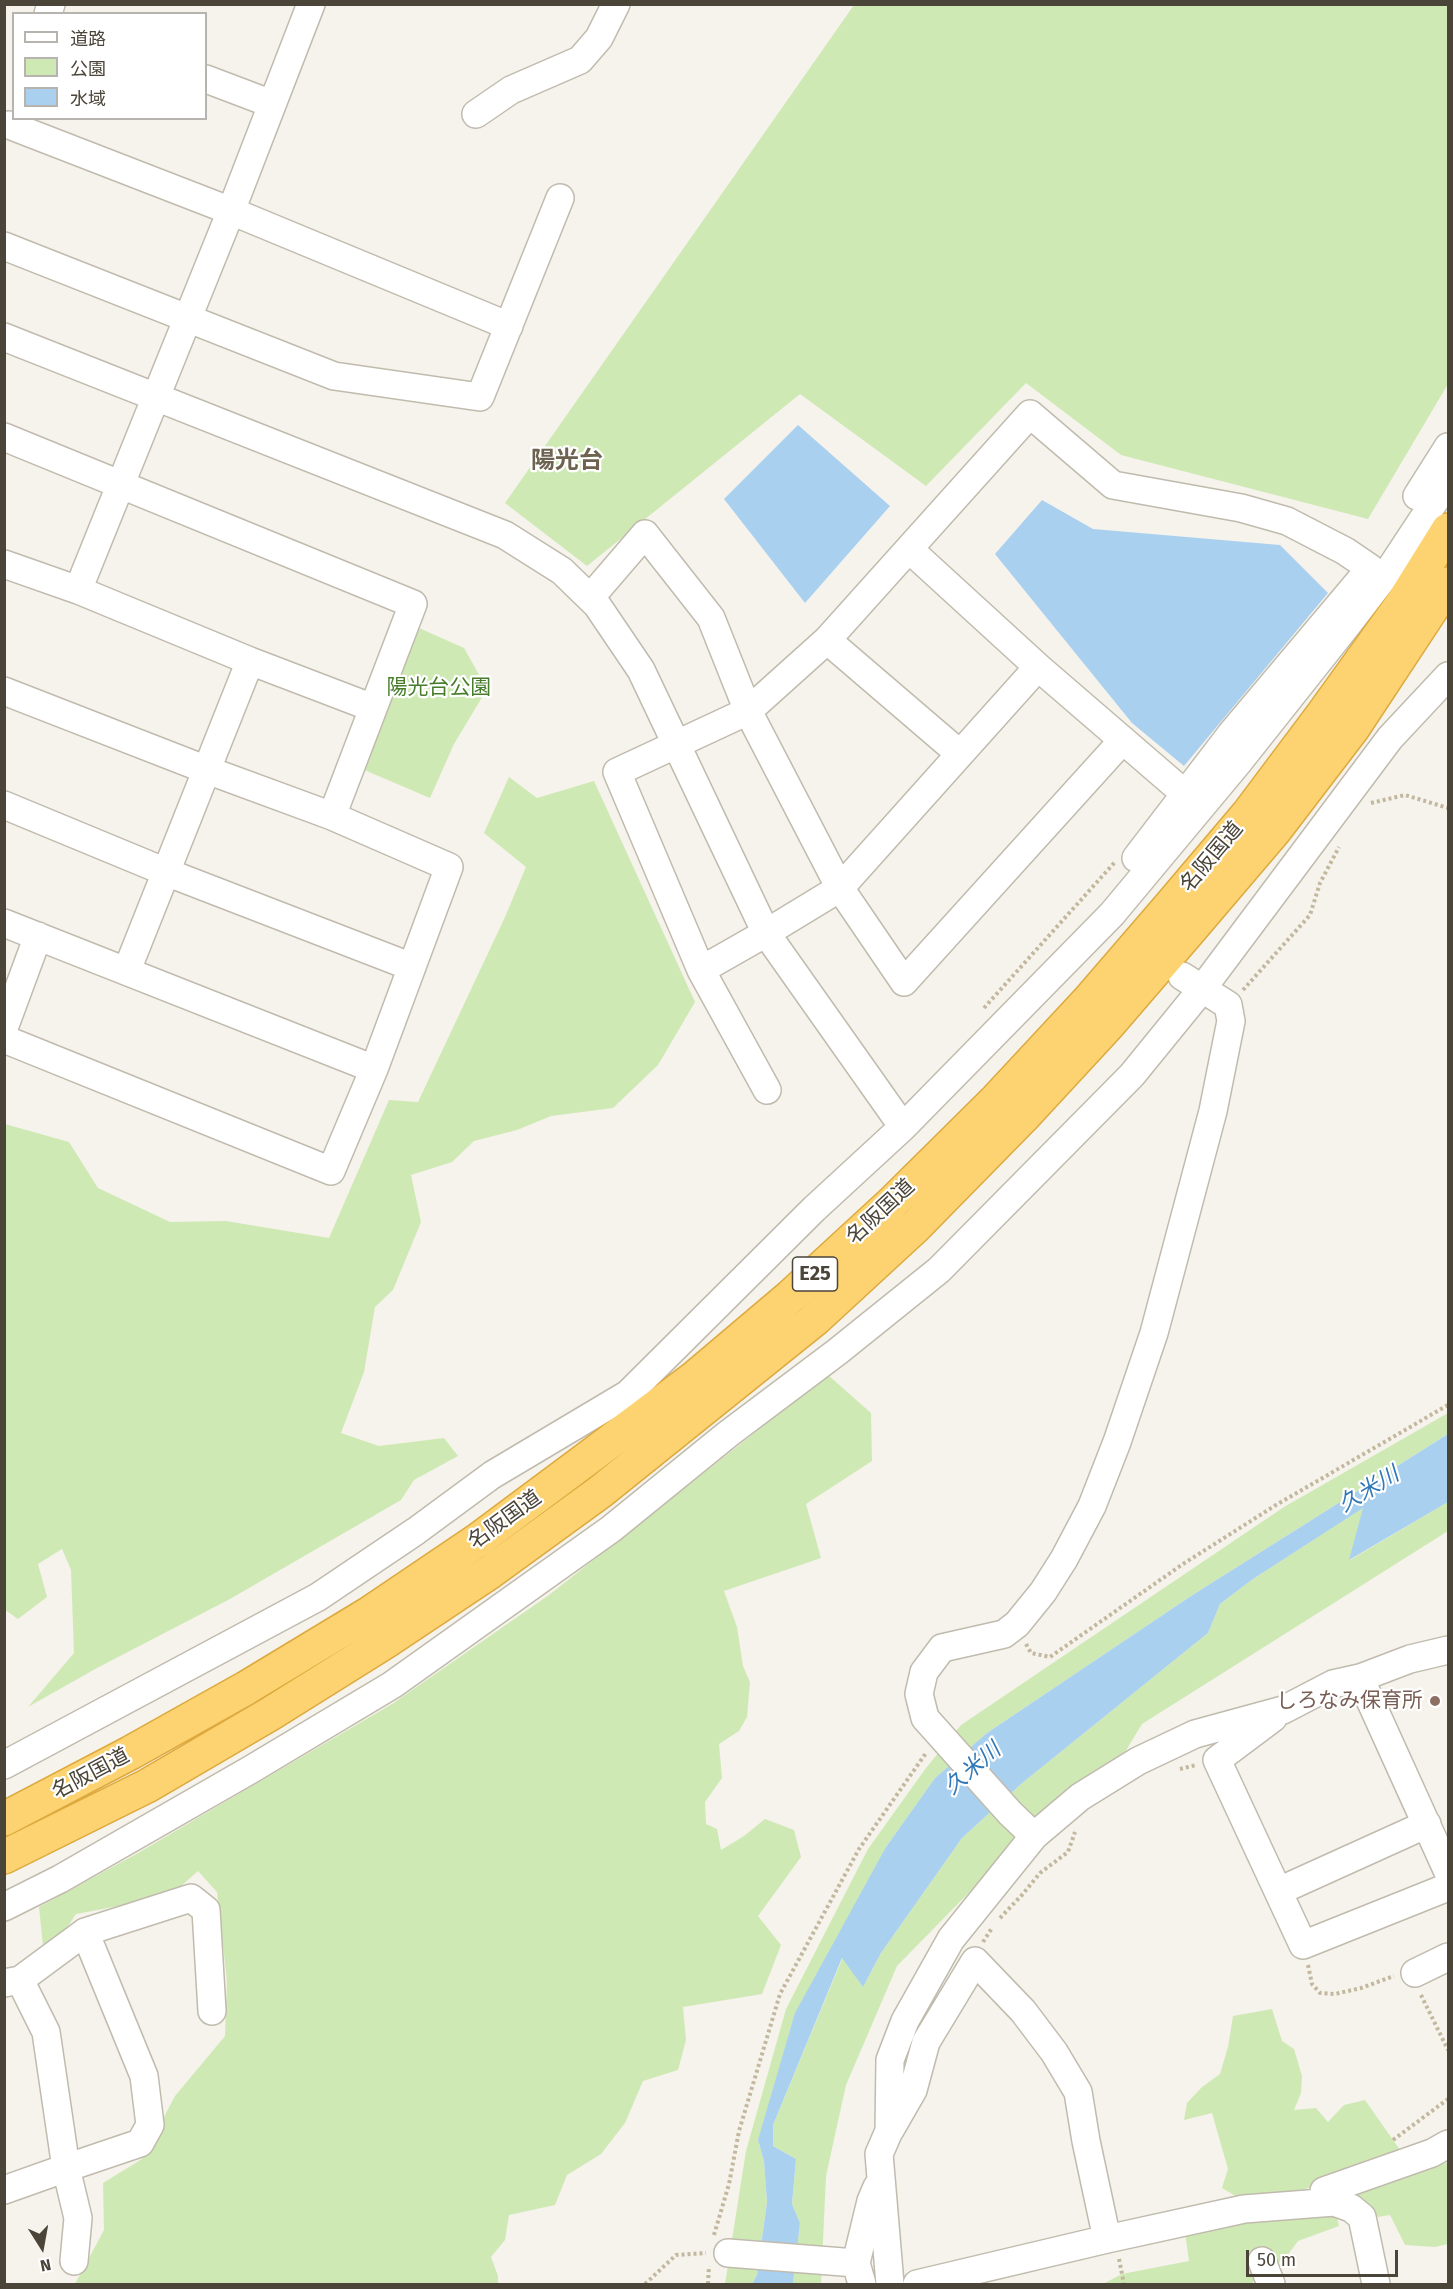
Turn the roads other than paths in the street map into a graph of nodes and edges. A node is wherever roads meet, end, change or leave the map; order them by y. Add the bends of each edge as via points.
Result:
1 (311, 4) edge
2 (616, 4) edge
3 (207, 78) edge
4 (272, 104) junction
5 (476, 114) dead end
6 (9, 125) edge
7 (561, 198) dead end
8 (231, 211) junction
9 (4, 246) edge
10 (188, 318) junction
11 (509, 326) junction
12 (4, 337) edge
13 (156, 396) junction
14 (4, 437) edge
15 (1449, 447) edge
16 (1449, 481) edge
17 (121, 484) junction
18 (1449, 530) edge
19 (909, 549) junction
20 (4, 564) edge
21 (1370, 568) junction
22 (1449, 584) edge
23 (78, 591) junction
24 (590, 598) junction
25 (1449, 605) edge
26 (827, 640) junction
27 (250, 661) junction
28 (1038, 667) junction
29 (1449, 676) edge
30 (4, 691) edge
31 (373, 708) junction
32 (748, 711) junction
33 (1123, 740) junction
34 (677, 746) junction
35 (960, 754) junction
36 (207, 770) junction
37 (1176, 786) dead end
38 (4, 806) edge
39 (332, 816) junction
40 (166, 872) junction
41 (840, 888) junction
42 (1118, 921) junction
43 (4, 923) edge
44 (1189, 931) junction
45 (766, 933) junction
46 (38, 936) junction
47 (412, 967) junction
48 (127, 970) junction
49 (701, 970) junction
50 (1192, 982) junction
51 (4, 1028) edge
52 (4, 1039) edge
53 (374, 1069) junction
54 (767, 1090) dead end
55 (903, 1127) junction
56 (370, 1613) junction
57 (1449, 1650) edge
58 (1360, 1678) junction
59 (1283, 1710) junction
60 (4, 1765) edge
61 (147, 1786) junction
62 (4, 1803) edge
63 (4, 1819) edge
64 (1427, 1824) junction
65 (1035, 1836) junction
66 (4, 1857) edge
67 (1449, 1872) edge
68 (4, 1875) edge
69 (1449, 1887) edge
70 (1279, 1891) junction
71 (4, 1907) edge
72 (85, 1932) junction
73 (1449, 1957) edge
74 (1414, 1973) road end
75 (12, 1981) edge
76 (212, 2011) dead end
77 (889, 2131) junction
78 (1449, 2144) edge
79 (66, 2168) junction
80 (881, 2177) junction
81 (4, 2190) edge
82 (1324, 2191) dead end
83 (1107, 2239) junction
84 (718, 2253) road end
85 (74, 2260) dead end
86 (859, 2274) edge
87 (890, 2284) edge
88 (901, 2284) edge
89 (917, 2284) edge
90 (1376, 2284) edge

1 - 4 street
2 - 5 street via 599,39 580,60 511,90
3 - 4 street
4 - 8 street
6 - 8 street
7 - 11 street
8 - 10 street
8 - 11 street
9 - 10 street
10 - 11 street via 334,376 480,397
10 - 13 street
12 - 13 street
13 - 17 street
13 - 24 street via 505,535 562,571
14 - 17 street
15 - 21 street
16 - 42 street via 1388,572
17 - 23 street
17 - 31 street via 413,604
18 - 56 highway, 名阪国道 / E25 via 1400,607 1248,814 1089,1000 996,1100 841,1250 693,1379 478,1540
19 - 21 street via 1030,414 1113,485 1240,508 1287,521
19 - 26 street
19 - 28 street
20 - 23 street
21 - 42 street via 1231,734 1109,893
22 - 44 highway, 名阪国道 / E25 via 1353,728 1275,830
23 - 27 street
24 - 32 street via 645,534 711,618
24 - 34 street via 642,670
25 - 44 highway via 1314,792 1263,855
26 - 32 street
26 - 35 street
27 - 31 street
27 - 36 street
28 - 33 street
28 - 35 street
29 - 50 street via 1390,738
30 - 36 street
31 - 39 street
32 - 34 street
32 - 41 street
33 - 37 street
33 - 41 street via 904,982
34 - 45 street
34 - 49 street via 617,772
35 - 41 street
36 - 39 street
36 - 40 street
38 - 40 street
39 - 47 street via 449,867
40 - 47 street
40 - 48 street
41 - 45 street
42 - 55 street
43 - 46 street
44 - 61 highway, 名阪国道 / E25 via 1022,1118 916,1226 780,1348 600,1492 490,1572 270,1714
45 - 49 street
45 - 55 street
46 - 48 street
46 - 51 street
47 - 53 street
48 - 53 street
49 - 54 street
50 - 65 street via 1228,1005 1231,1021 1213,1111 1154,1333 1117,1442 1092,1506 1043,1592 1004,1634 942,1648 924,1672 919,1694 925,1718
50 - 71 street via 1132,1075 939,1270 611,1529 392,1685 80,1868
52 - 53 street via 331,1171
55 - 60 street via 814,1209 628,1394 492,1474 318,1597
56 - 62 highway
56 - 63 highway, 名阪国道 / E25 via 207,1710
57 - 58 street via 1410,1659
58 - 59 street via 1333,1684
58 - 64 street
59 - 65 street via 1195,1734 1138,1761 1080,1797
59 - 70 street via 1217,1760
61 - 66 highway, 名阪国道 / E25
61 - 68 highway
64 - 67 street
64 - 70 street
65 - 77 street via 951,1939 905,2020 890,2060
69 - 70 street via 1303,1945
72 - 75 street
72 - 76 street via 191,1898 206,1910
72 - 79 street via 144,2076 150,2125 140,2143
73 - 74 street
75 - 79 street via 46,2032
77 - 80 street via 879,2154
77 - 83 street via 913,2090 926,2042 975,1961 1023,2011 1078,2092
78 - 82 street
79 - 81 street
79 - 85 street via 78,2218
80 - 86 street via 871,2201
80 - 87 street
83 - 89 street
83 - 90 street via 1244,2209 1334,2202 1362,2217
84 - 86 street via 828,2263
87 - 88 street

